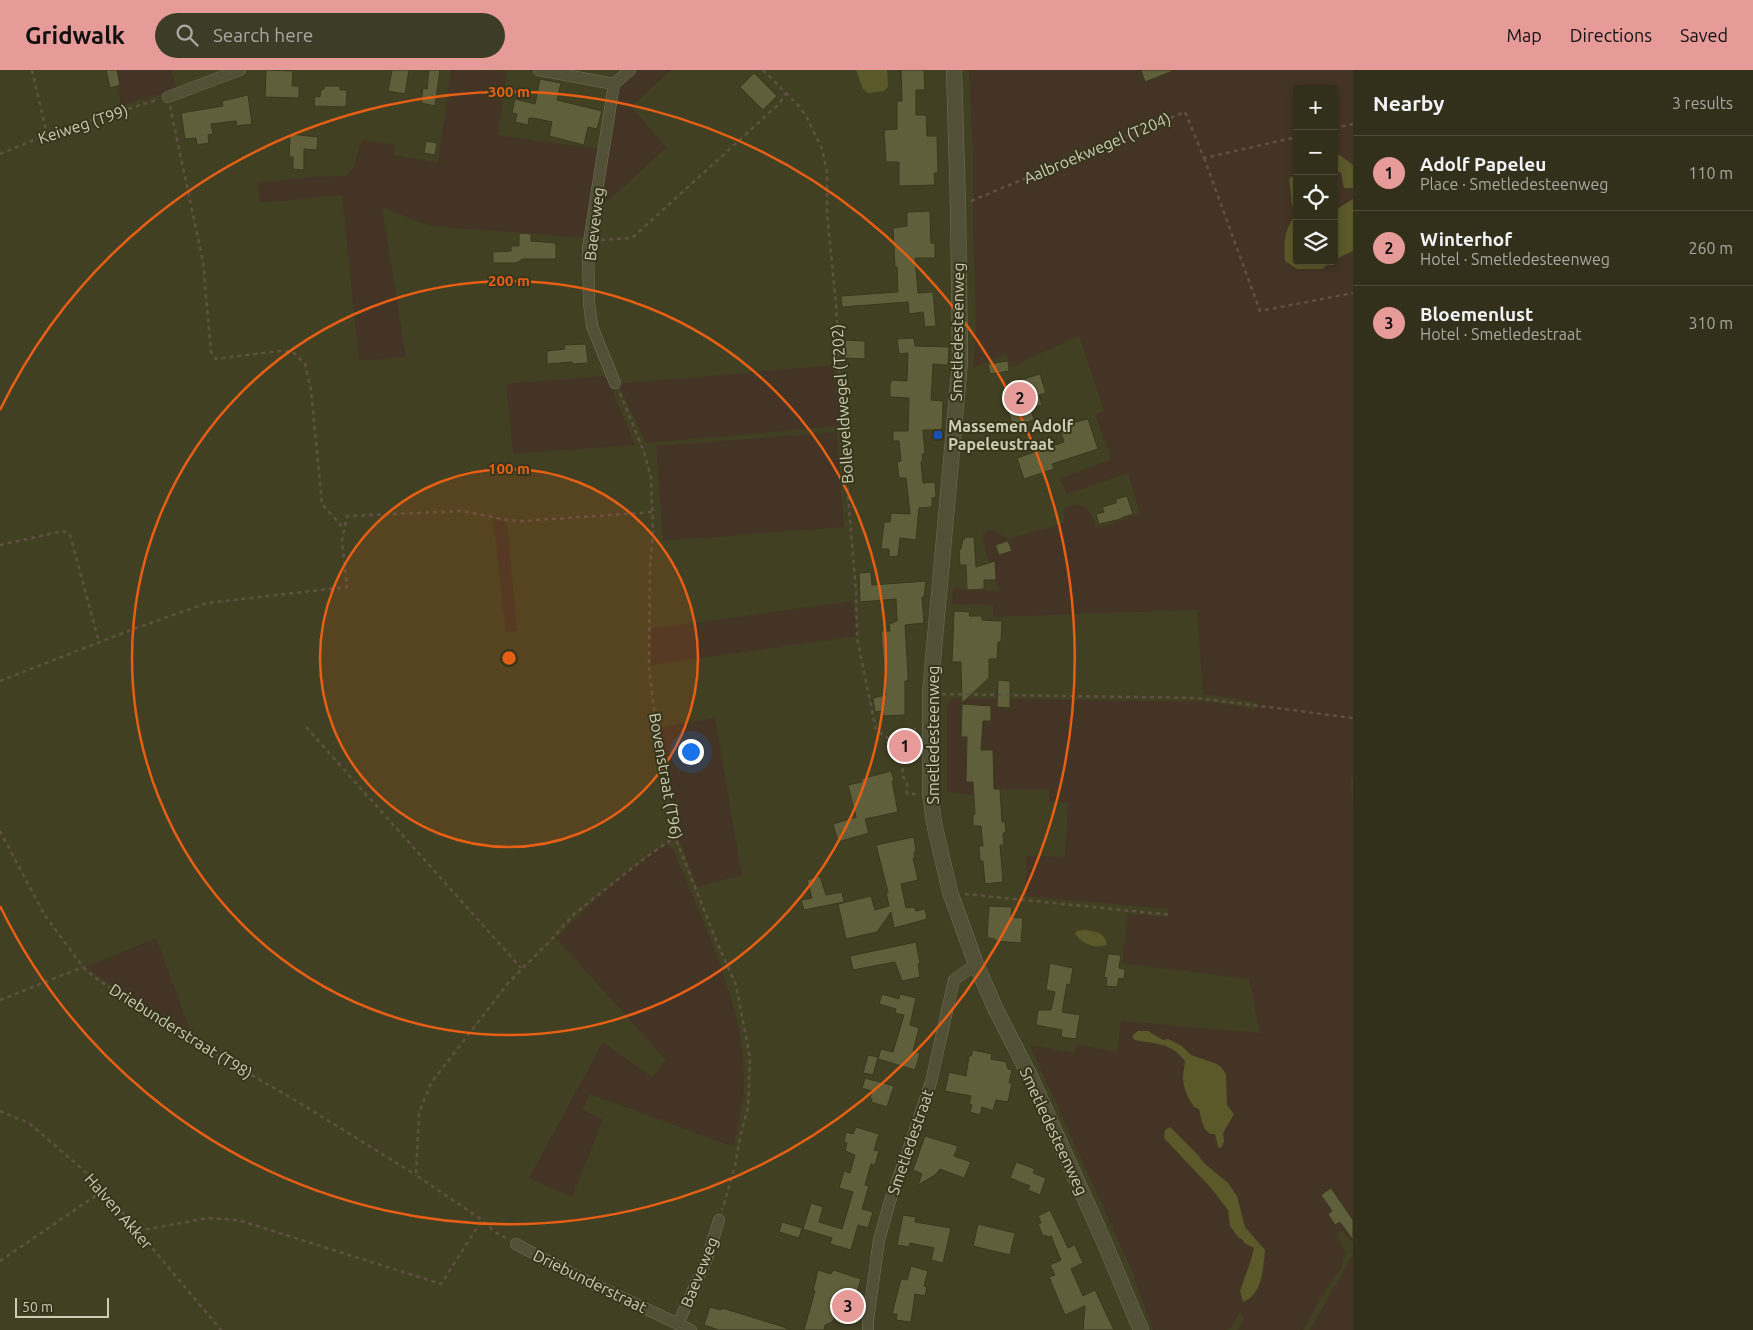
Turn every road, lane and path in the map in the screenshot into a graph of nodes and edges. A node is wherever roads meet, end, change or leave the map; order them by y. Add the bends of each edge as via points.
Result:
1 (32, 70) edge
2 (240, 70) edge
3 (539, 70) edge
4 (630, 70) edge
5 (763, 70) edge
6 (954, 70) edge
7 (614, 84) junction
8 (786, 92) junction
9 (168, 97) junction
10 (1353, 124) edge
11 (1338, 127) edge
12 (47, 135) junction
13 (1293, 138) edge
14 (0, 154) edge
15 (1204, 158) junction
16 (958, 206) junction
17 (589, 241) junction
18 (1353, 293) edge
19 (615, 383) joint
20 (653, 512) junction
21 (344, 529) junction
22 (0, 545) edge
23 (99, 642) junction
24 (0, 681) edge
25 (930, 693) junction
26 (1353, 718) edge
27 (306, 727) dead end
28 (930, 729) junction
29 (898, 745) junction
30 (930, 793) junction
31 (0, 831) edge
32 (675, 837) junction
33 (950, 892) junction
34 (1172, 915) dead end
35 (976, 964) junction
36 (83, 967) junction
37 (521, 969) junction
38 (0, 1000) edge
39 (0, 1111) edge
40 (416, 1175) junction
41 (104, 1190) junction
42 (482, 1220) junction
43 (719, 1220) joint
44 (138, 1232) junction
45 (516, 1244) joint
46 (0, 1260) edge
47 (678, 1324) junction
48 (221, 1330) edge
49 (691, 1330) edge
50 (868, 1330) edge
51 (1141, 1330) edge

1 - 12 path
2 - 9 street
3 - 7 street
4 - 7 street
5 - 8 path, Bolleveldwegel (T202)
6 - 16 street, Smetledesteenweg
7 - 17 street, Baeveweg
8 - 17 path via 779,104 632,238
8 - 29 path, Bolleveldwegel (T202) via 806,116 822,149 827,172 827,213 836,304 857,638 876,730
9 - 12 path, Keiweg (T99)
9 - 21 path via 203,262 211,352 216,359 293,352 305,364 311,390 322,504
10 - 11 path
12 - 14 path, Keiweg (T99)
13 - 15 path
15 - 16 path, Aalbroekwegel (T204) via 1185,112
15 - 18 path via 1260,311
16 - 25 street, Smetledesteenweg via 960,362
17 - 19 street, Baeveweg via 592,326
19 - 20 path, Bovenstraat (T96) via 644,452 651,478
20 - 21 path via 523,521 462,511 433,511 348,516
20 - 32 path, Bovenstraat (T96) via 648,669
21 - 23 path via 342,540 347,587 208,603
22 - 23 path via 63,532 70,536
23 - 24 path
25 - 26 path via 1197,698
25 - 28 street, Smetledesteenweg
27 - 37 path
28 - 29 path via 898,730
28 - 30 street, Smetledesteenweg
29 - 30 path via 907,794
30 - 33 street, Smetledesteenweg
31 - 36 path, Driebunderstraat (T98) via 44,914
32 - 37 path via 574,914
32 - 43 path, Bovenstraat (T96) via 736,985 750,1058 748,1108 736,1166
33 - 34 path
33 - 35 street, Smetledesteenweg
35 - 50 street, Smetledestraat via 954,980 931,1082 879,1240
35 - 51 street, Smetledesteenweg via 1030,1076
36 - 38 path
36 - 40 path, Driebunderstraat (T98) via 170,1028
37 - 40 path via 431,1083 419,1114
39 - 41 path, Halven Akker via 29,1123
40 - 42 path, Driebunderstraat (T98)
41 - 44 path, Halven Akker
41 - 46 path
42 - 44 path via 441,1284 238,1220 208,1218
42 - 45 path
43 - 47 street, Baeveweg via 708,1256
44 - 48 path, Halven Akker
45 - 47 street, Driebunderstraat
47 - 49 street, Driebunderstraat

